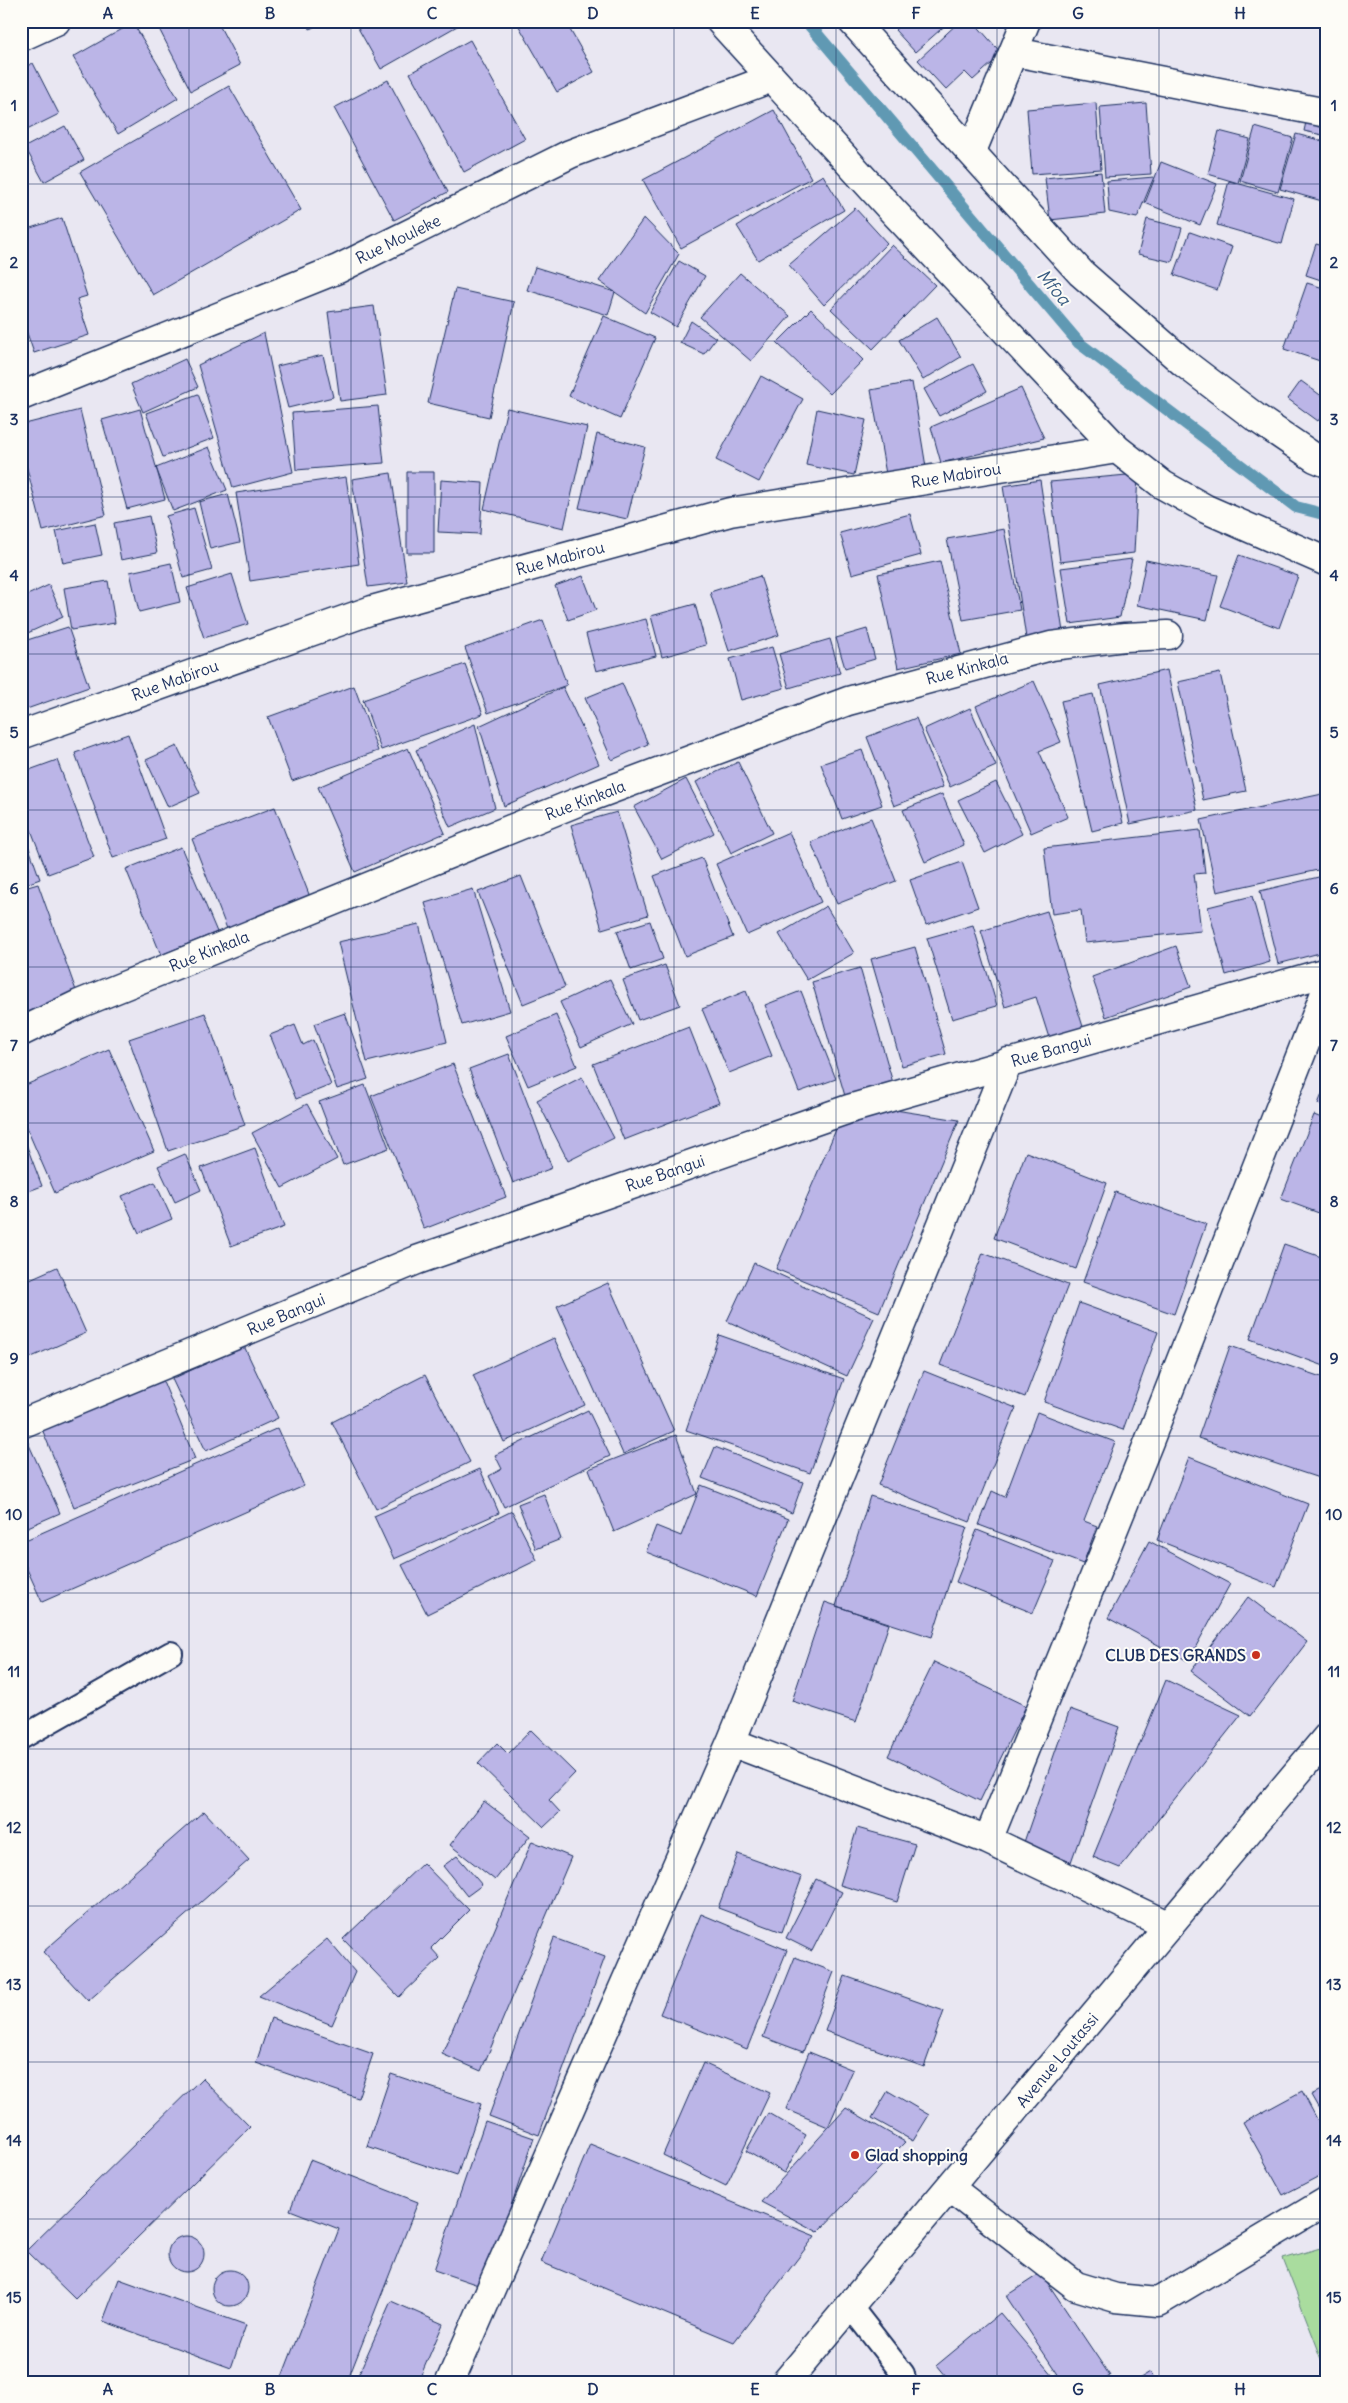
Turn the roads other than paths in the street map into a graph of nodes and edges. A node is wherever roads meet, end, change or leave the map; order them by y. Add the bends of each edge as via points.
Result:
1 (56, 21) edge
2 (720, 21) edge
3 (852, 21) edge
4 (1026, 21) edge
5 (21, 36) edge
6 (1015, 52) junction
7 (772, 78) junction
8 (1327, 113) edge
9 (972, 151) junction
10 (21, 396) edge
11 (1117, 449) junction
12 (1327, 463) edge
13 (1327, 562) edge
14 (1168, 635) dead end
15 (21, 735) edge
16 (1327, 972) edge
17 (1327, 988) edge
18 (21, 1032) edge
19 (1008, 1062) junction
20 (21, 1424) edge
21 (171, 1653) dead end
22 (21, 1738) edge
23 (1327, 1738) edge
24 (731, 1742) junction
25 (988, 1840) junction
26 (1169, 1926) junction
27 (950, 2188) junction
28 (1327, 2201) edge
29 (850, 2306) junction
30 (450, 2382) edge
31 (786, 2382) edge
32 (904, 2382) edge

1 - 5 street
2 - 7 street
3 - 9 street
4 - 6 street
6 - 8 street
6 - 9 street
7 - 10 street, Rue Mouleke via 570,154 338,269
7 - 11 street
9 - 12 street via 1081,273 1184,363 1255,417
11 - 13 street via 1163,485 1206,509
11 - 15 street, Rue Mabirou via 730,512 372,610
14 - 18 street, Rue Kinkala via 1051,646 848,701 571,805 79,1004
16 - 19 street, Rue Bangui
17 - 25 street
19 - 20 street, Rue Bangui via 849,1109 417,1260
19 - 24 street
21 - 22 lane
23 - 26 street, Avenue Loutassi
24 - 25 street
24 - 30 street
25 - 26 street
26 - 27 street, Avenue Loutassi
27 - 28 street via 1076,2286 1116,2298 1158,2302
27 - 29 street, Avenue Loutassi
29 - 31 street, Avenue Loutassi
29 - 32 lane via 903,2374

